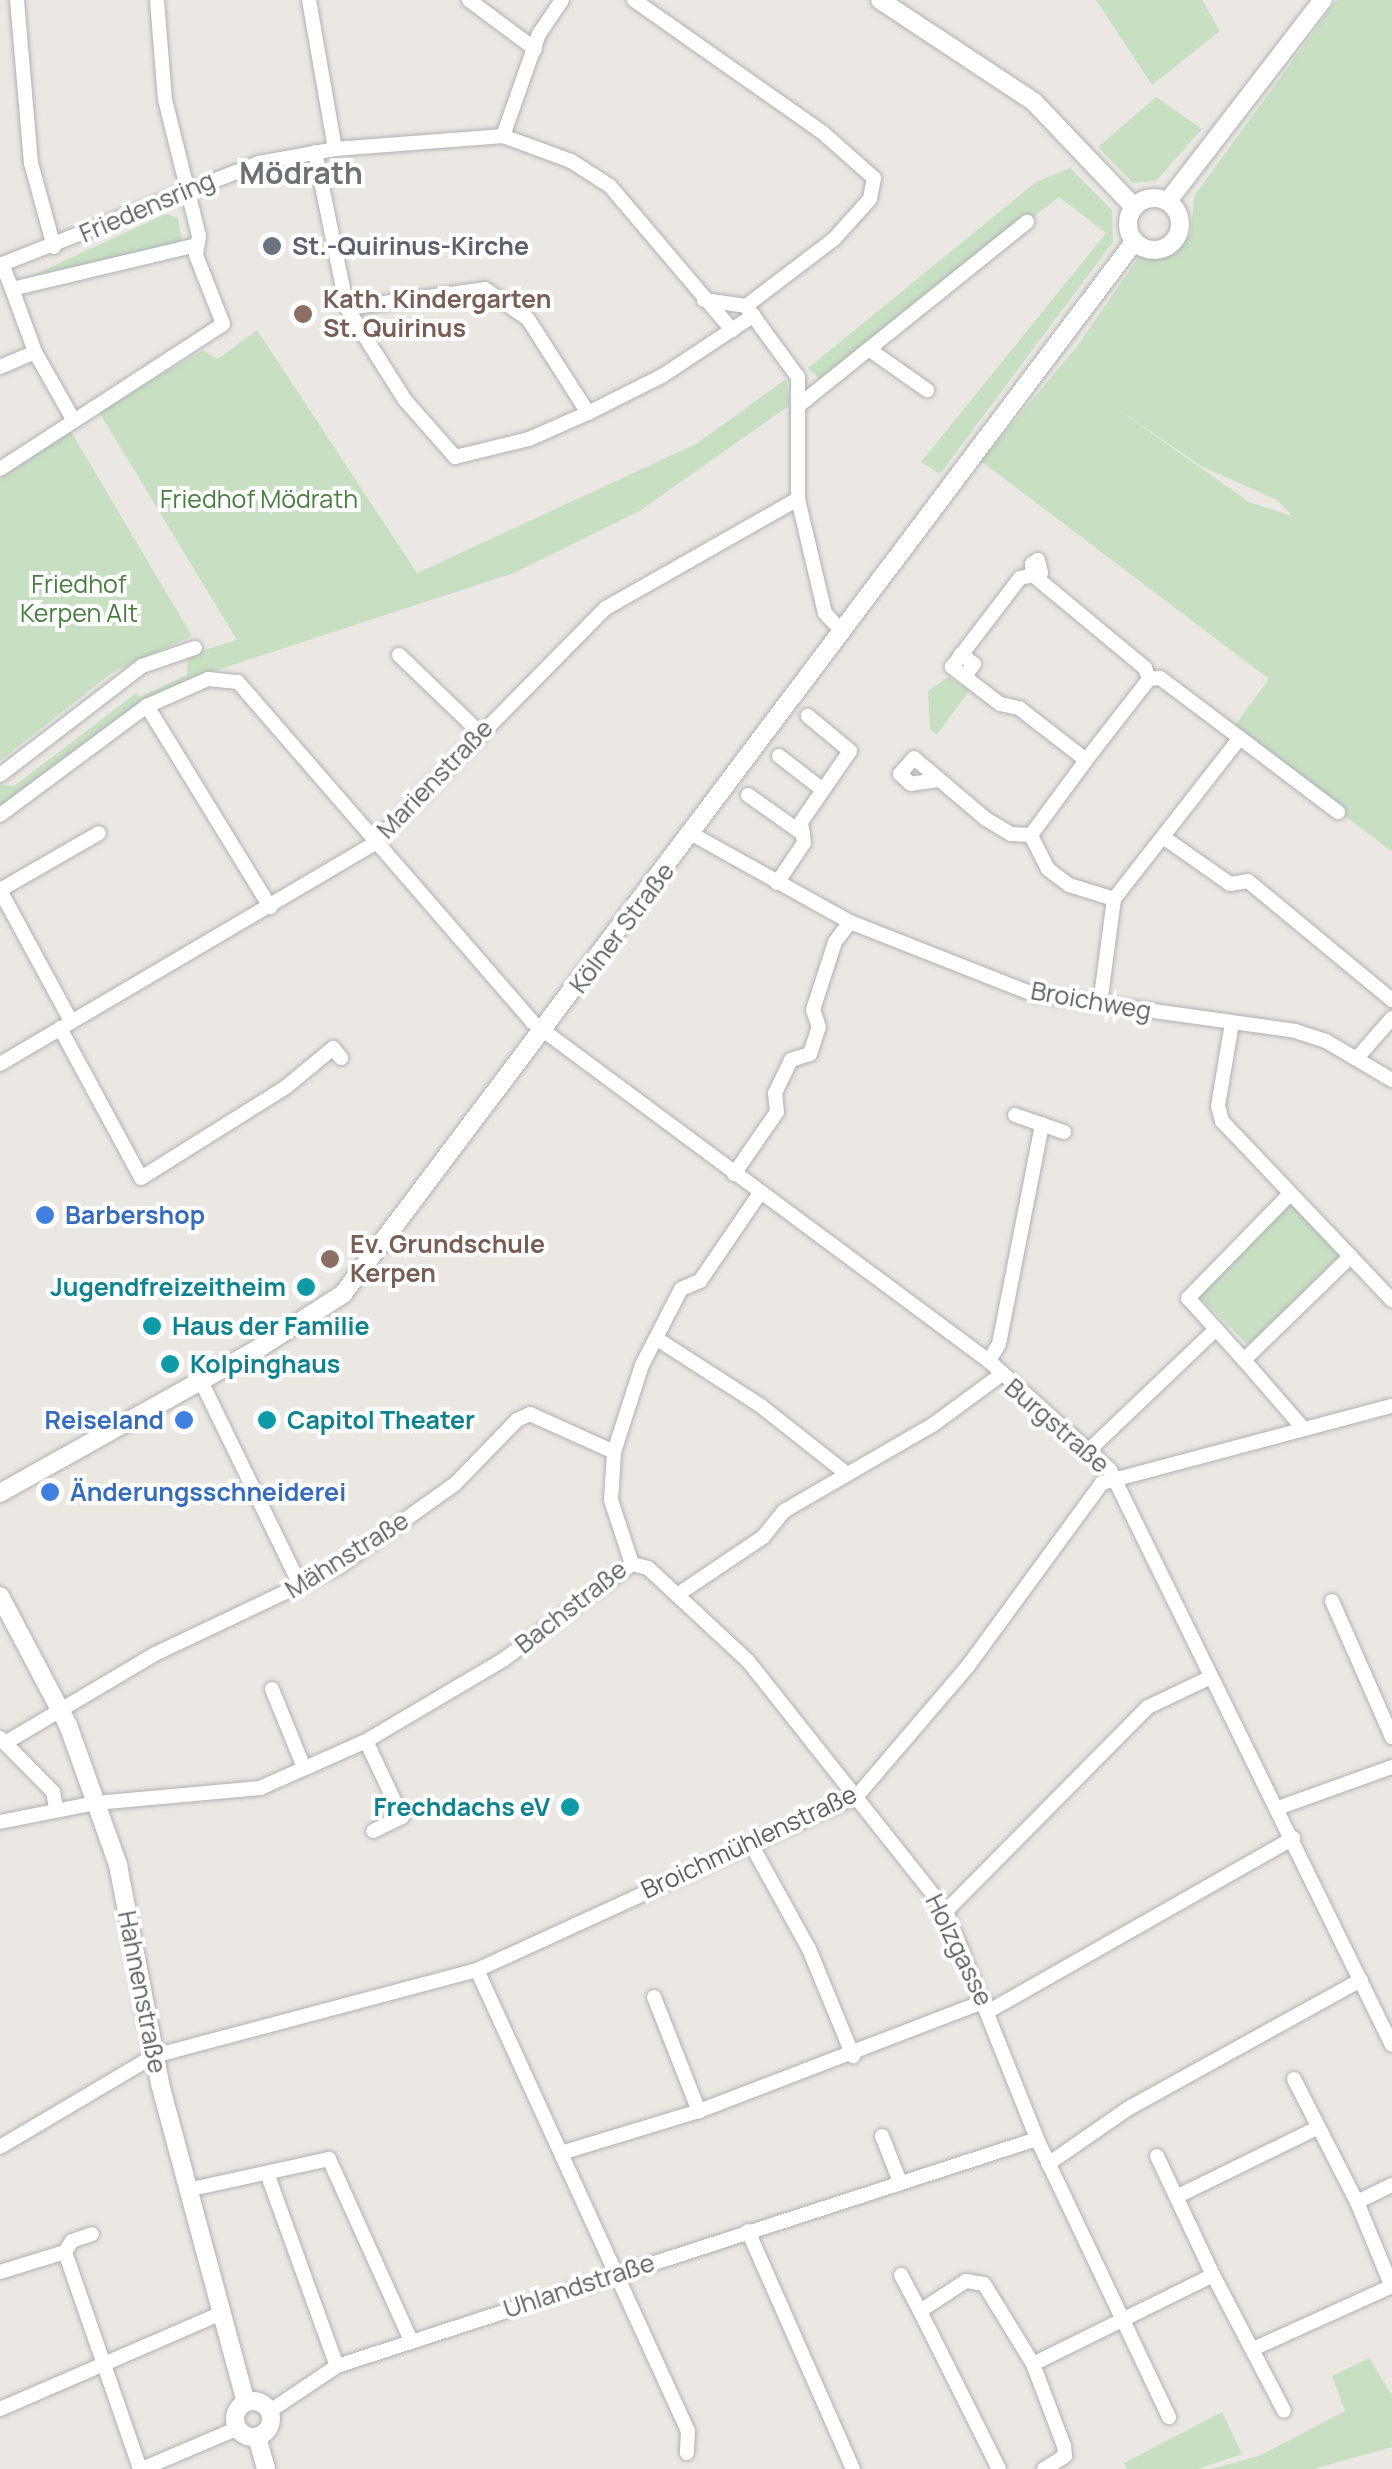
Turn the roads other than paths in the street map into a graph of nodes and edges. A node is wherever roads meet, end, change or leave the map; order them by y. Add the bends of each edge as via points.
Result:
1 (17, 0) edge
2 (156, 0) edge
3 (309, 0) edge
4 (468, 0) edge
5 (562, 0) edge
6 (634, 0) edge
7 (880, 0) edge
8 (1323, 0) edge
9 (535, 50) junction
10 (503, 136) junction
11 (335, 148) junction
12 (315, 152) junction
13 (184, 188) junction
14 (1168, 201) junction
15 (1134, 207) junction
16 (1027, 222) dead end
17 (1134, 242) junction
18 (196, 245) junction
19 (54, 246) junction
20 (1, 265) edge
21 (12, 290) junction
22 (704, 300) junction
23 (347, 308) junction
24 (750, 311) junction
25 (732, 330) junction
26 (870, 350) junction
27 (35, 352) junction
28 (0, 367) edge
29 (927, 390) dead end
30 (798, 406) junction
31 (588, 413) junction
32 (74, 421) junction
33 (0, 468) edge
34 (798, 499) junction
35 (843, 634) junction
36 (195, 648) dead end
37 (399, 655) dead end
38 (1148, 678) junction
39 (147, 706) junction
40 (808, 716) dead end
41 (479, 732) junction
42 (1240, 738) junction
43 (779, 756) dead end
44 (1086, 760) junction
45 (0, 775) edge
46 (938, 780) dead end
47 (823, 790) junction
48 (748, 796) dead end
49 (1338, 812) dead end
50 (0, 815) edge
51 (99, 833) dead end
52 (692, 834) junction
53 (803, 834) junction
54 (1031, 834) junction
55 (1163, 837) junction
56 (373, 844) junction
57 (776, 883) junction
58 (1114, 900) junction
59 (270, 906) junction
60 (850, 922) junction
61 (1392, 1000) edge
62 (1100, 1004) junction
63 (1392, 1018) edge
64 (1232, 1023) junction
65 (65, 1025) junction
66 (544, 1030) junction
67 (341, 1058) dead end
68 (1357, 1058) junction
69 (0, 1064) edge
70 (1392, 1080) edge
71 (1014, 1114) dead end
72 (1042, 1124) junction
73 (1064, 1132) dead end
74 (734, 1174) junction
75 (760, 1194) junction
76 (1290, 1194) junction
77 (1351, 1256) junction
78 (1392, 1300) edge
79 (1216, 1330) junction
80 (657, 1339) junction
81 (1244, 1360) junction
82 (989, 1361) junction
83 (999, 1376) junction
84 (202, 1381) junction
85 (1392, 1406) edge
86 (1303, 1428) junction
87 (1088, 1451) junction
88 (614, 1452) junction
89 (846, 1474) junction
90 (1114, 1477) junction
91 (0, 1492) edge
92 (632, 1564) junction
93 (301, 1587) junction
94 (678, 1595) junction
95 (0, 1599) edge
96 (1332, 1602) dead end
97 (1211, 1677) junction
98 (272, 1689) dead end
99 (59, 1706) junction
100 (1392, 1737) edge
101 (366, 1740) junction
102 (2, 1741) edge
103 (304, 1768) junction
104 (1392, 1768) edge
105 (857, 1796) junction
106 (96, 1803) junction
107 (56, 1808) junction
108 (1278, 1808) junction
109 (0, 1822) edge
110 (374, 1831) dead end
111 (1293, 1838) junction
112 (751, 1844) junction
113 (946, 1912) junction
114 (477, 1970) junction
115 (1361, 1980) junction
116 (654, 1997) dead end
117 (987, 2006) junction
118 (1392, 2045) edge
119 (154, 2056) junction
120 (853, 2056) junction
121 (1294, 2078) dead end
122 (699, 2111) junction
123 (1315, 2129) junction
124 (882, 2136) dead end
125 (1037, 2140) junction
126 (0, 2147) edge
127 (560, 2153) junction
128 (1158, 2156) dead end
129 (1048, 2164) junction
130 (267, 2173) junction
131 (900, 2182) junction
132 (1392, 2186) edge
133 (188, 2190) junction
134 (1178, 2196) junction
135 (1357, 2202) junction
136 (748, 2230) junction
137 (92, 2234) dead end
138 (65, 2252) junction
139 (0, 2272) edge
140 (612, 2275) junction
141 (901, 2275) dead end
142 (1213, 2275) junction
143 (1391, 2284) edge
144 (920, 2311) junction
145 (220, 2314) junction
146 (1122, 2319) junction
147 (410, 2341) junction
148 (1253, 2349) junction
149 (102, 2363) junction
150 (1033, 2364) junction
151 (337, 2366) junction
152 (246, 2402) junction
153 (0, 2410) edge
154 (270, 2411) junction
155 (1284, 2412) dead end
156 (1169, 2417) dead end
157 (238, 2428) junction
158 (257, 2437) junction
159 (687, 2453) dead end
160 (141, 2469) edge
161 (266, 2469) edge
162 (852, 2469) edge
163 (999, 2469) edge
164 (1044, 2469) edge

1 - 19 street via 30,163
2 - 13 street via 165,100
3 - 11 street
4 - 9 street
5 - 9 street
6 - 24 street via 822,132 874,178 870,199 834,239
7 - 15 main road via 1034,102
8 - 14 main road
9 - 10 street
10 - 11 street, Friedensring
10 - 22 street via 572,161 610,186
11 - 12 street, Friedensring
12 - 13 street, Friedensring
12 - 23 street
13 - 18 street
13 - 19 street, Friedensring
14 - 15 main road via 1146,198
14 - 17 main road via 1180,224 1174,240 1159,250
15 - 17 main road via 1128,228
16 - 26 street
17 - 35 main road, Kölner Straße
18 - 21 street, Friedensring
18 - 32 street via 223,324
19 - 20 street, Friedensring
20 - 21 street, Friedensring
21 - 27 street, Friedensring
22 - 24 street
22 - 25 street
23 - 31 street via 460,288 508,298
23 - 31 street via 405,400 455,457 529,439
24 - 25 street
24 - 30 street via 798,377
25 - 31 street
26 - 29 street
26 - 30 street
27 - 28 street
27 - 32 street, Friedensring
30 - 34 street
32 - 33 street
34 - 35 street via 825,613
34 - 41 street, Marienstraße via 606,608
35 - 52 main road, Kölner Straße
36 - 45 street via 142,666
37 - 41 street
38 - 42 street via 1160,678
38 - 44 street
38 - 44 street via 1146,668 1033,575 1020,578 952,667
39 - 50 street, Burgstraße
39 - 56 street, Burgstraße via 208,678 238,682
39 - 59 street
40 - 47 street via 850,750
41 - 56 street, Marienstraße
42 - 49 street
42 - 55 street
43 - 47 street
44 - 54 street
46 - 54 street via 1011,834
47 - 53 street via 801,822
48 - 53 street
51 - 65 street via 0,890
52 - 57 street, Broichweg
52 - 66 main road, Kölner Straße
53 - 57 street via 804,844
54 - 58 street via 1048,869
55 - 58 street
55 - 61 street via 1230,884 1248,881
56 - 59 street, Marienstraße
56 - 66 street, Burgstraße
57 - 60 street, Broichweg
58 - 62 street
59 - 65 street, Marienstraße
60 - 62 street, Broichweg via 1033,994
60 - 74 street via 835,942 813,1010 819,1027 810,1054 791,1060 775,1093 777,1112
62 - 64 street, Broichweg
63 - 68 street
64 - 68 street, Broichweg via 1294,1031
64 - 76 street via 1218,1106 1222,1122
65 - 67 street via 141,1178 286,1088 333,1048
65 - 69 street, Marienstraße
66 - 74 street, Burgstraße
66 - 84 main road, Kölner Straße via 343,1294
68 - 70 street, Broichweg
71 - 72 street
72 - 73 street
72 - 82 street via 999,1344
74 - 75 street, Burgstraße
75 - 80 street, Bachstraße via 700,1280 680,1289 656,1328
75 - 82 street, Burgstraße
76 - 77 street
76 - 79 street via 1188,1298
77 - 78 street
77 - 81 street
79 - 81 street
79 - 87 street
80 - 88 street, Bachstraße
80 - 89 street via 760,1406
81 - 86 street
82 - 83 street, Burgstraße
83 - 87 street, Burgstraße
83 - 89 street
84 - 91 main road, Kölner Straße
84 - 93 street
85 - 86 street
86 - 90 street
87 - 90 street, Burgstraße
88 - 92 street, Bachstraße via 611,1500
88 - 93 street, Mähnstraße via 530,1414 455,1484
89 - 94 street via 784,1511 763,1537
90 - 97 street, Burgstraße
90 - 105 street, Broichmühlenstraße via 1102,1483 968,1666
92 - 94 street, Holzgasse via 648,1568
92 - 101 street, Bachstraße via 503,1660
93 - 99 street, Mähnstraße
94 - 105 street, Holzgasse via 748,1661
95 - 99 main road, Hahnenstraße
96 - 100 street
97 - 108 street, Burgstraße
97 - 113 street via 1148,1707
98 - 103 street
99 - 102 street, Mähnstraße
99 - 106 main road, Hahnenstraße
101 - 103 street, Bachstraße
101 - 110 street via 402,1817
102 - 107 street via 53,1792
103 - 106 street, Bachstraße via 260,1788 213,1796
104 - 108 street
105 - 112 street, Broichmühlenstraße
105 - 113 street, Holzgasse
106 - 107 street, Bachstraße
106 - 119 main road, Hahnenstraße via 118,1865
107 - 109 street, Bachstraße
108 - 111 street, Burgstraße
111 - 115 street, Burgstraße
111 - 117 street
112 - 114 street, Broichmühlenstraße
112 - 120 street via 810,1950
113 - 117 street, Holzgasse
114 - 119 street, Broichmühlenstraße
114 - 127 street
115 - 118 street, Burgstraße
115 - 129 street via 1130,2108
116 - 122 street
117 - 120 street
117 - 125 street, Holzgasse
119 - 126 street, Broichmühlenstraße
119 - 133 main road, Hahnenstraße
120 - 122 street
121 - 123 street
122 - 127 street
123 - 134 street
123 - 135 street
124 - 131 street
125 - 129 street, Holzgasse
125 - 131 street, Uhlandstraße
127 - 140 street
128 - 134 street
129 - 146 street, Holzgasse
130 - 133 street
130 - 147 street via 329,2159
130 - 151 street
131 - 136 street, Uhlandstraße
132 - 135 street
133 - 145 main road, Hahnenstraße
134 - 142 street
135 - 143 street
136 - 140 street, Uhlandstraße
136 - 162 street
137 - 138 street via 72,2241
138 - 139 street
138 - 149 street
140 - 147 street, Uhlandstraße
140 - 159 street via 688,2430
141 - 144 street
142 - 146 street
142 - 148 street
143 - 148 street
144 - 150 street via 926,2301 977,2280
144 - 163 street
145 - 149 street
145 - 152 main road, Hahnenstraße
146 - 150 street
146 - 156 street, Holzgasse
147 - 151 street, Uhlandstraße
148 - 155 street
149 - 153 street
149 - 160 street
150 - 164 street via 1064,2446 1065,2456
151 - 154 street, Uhlandstraße
152 - 154 main road
152 - 157 main road via 238,2410
154 - 158 main road via 271,2424
157 - 158 main road
157 - 160 street
158 - 161 main road

